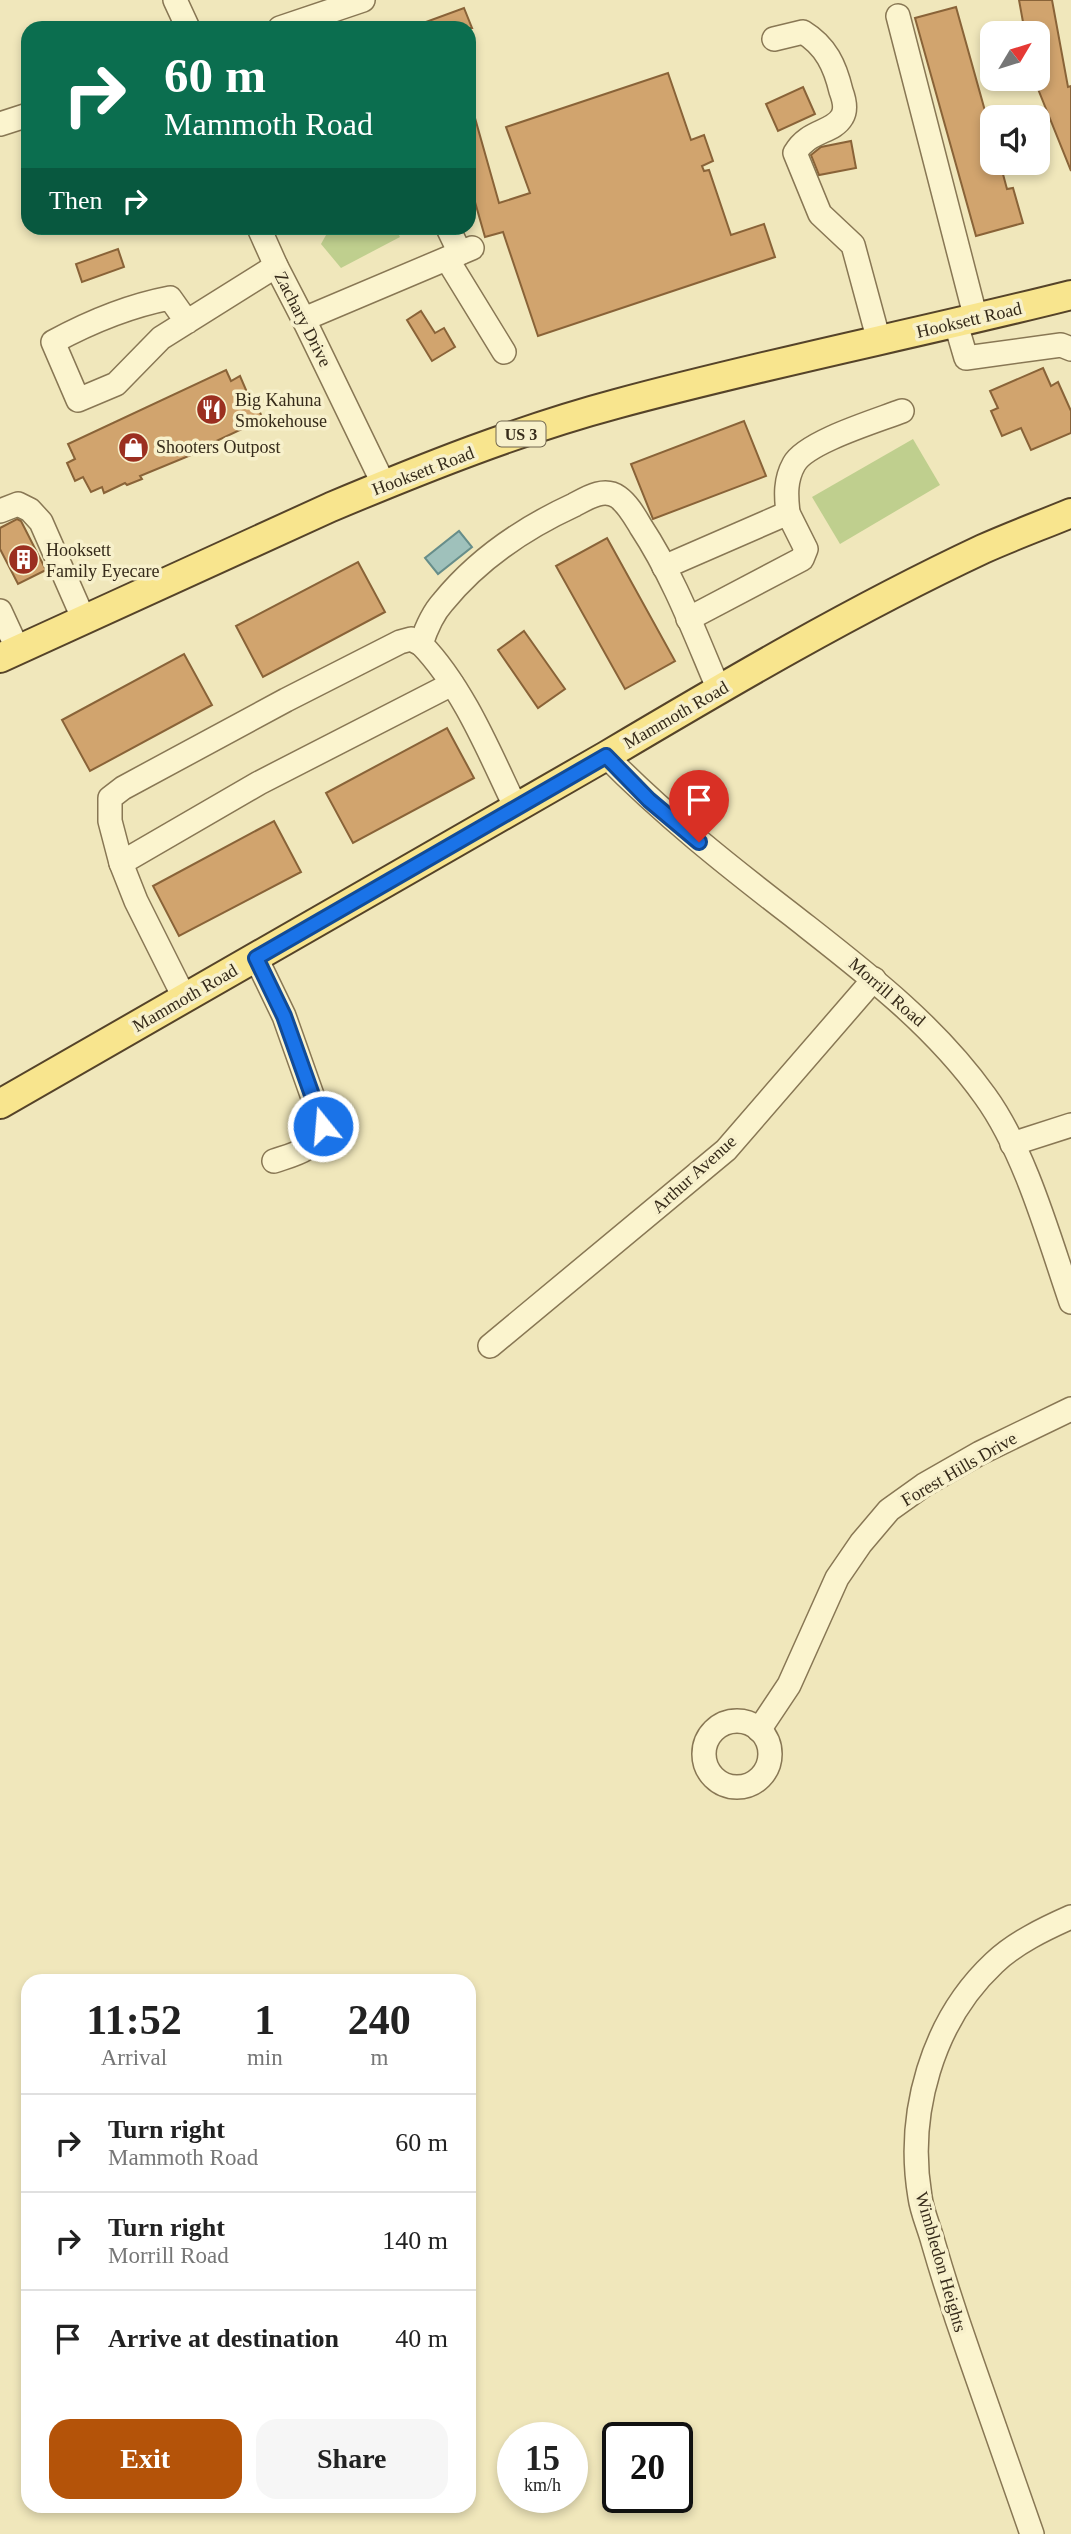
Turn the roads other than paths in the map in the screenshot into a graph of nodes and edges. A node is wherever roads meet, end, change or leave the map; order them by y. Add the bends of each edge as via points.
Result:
1 (175, 0) edge
2 (363, 0) edge
3 (898, 16) dead end
4 (185, 21) edge
5 (301, 21) edge
6 (774, 39) dead end
7 (21, 117) edge
8 (0, 124) edge
9 (262, 235) edge
10 (451, 235) edge
11 (460, 253) junction
12 (276, 266) junction
13 (1071, 295) edge
14 (303, 319) junction
15 (966, 321) junction
16 (187, 322) junction
17 (879, 341) junction
18 (1071, 349) edge
19 (504, 352) dead end
20 (902, 411) dead end
21 (384, 485) junction
22 (0, 511) edge
23 (788, 513) junction
24 (1071, 513) edge
25 (664, 567) junction
26 (0, 611) edge
27 (688, 619) junction
28 (84, 620) junction
29 (421, 644) junction
30 (9, 654) edge
31 (452, 684) junction
32 (719, 690) junction
33 (606, 756) junction
34 (516, 808) junction
35 (121, 863) junction
36 (256, 958) junction
37 (874, 979) junction
38 (185, 999) junction
39 (0, 1104) edge
40 (1071, 1125) edge
41 (1012, 1144) junction
42 (274, 1161) dead end
43 (1071, 1302) edge
44 (490, 1346) dead end
45 (1071, 1409) edge
46 (759, 1730) dead end
47 (1071, 1917) edge
48 (1032, 2534) edge

1 - 4 street
2 - 5 street
3 - 15 street
6 - 17 street via 803,32 815,39 835,67 845,104 843,116 836,125 802,141 795,153 820,214 853,245
7 - 8 street
9 - 12 street, Zachary Drive
10 - 11 street
11 - 14 street
11 - 19 street
12 - 14 street, Zachary Drive
12 - 16 street
13 - 15 main road, Hooksett Road / US 3
14 - 21 street, Zachary Drive
15 - 17 main road, Hooksett Road / US 3
15 - 18 street via 966,358 1061,345
16 - 16 street via 161,338 116,384 78,400 53,342 139,304 170,298
17 - 21 main road, Hooksett Road / US 3 via 614,405
20 - 23 street via 806,452 794,463 787,483
21 - 28 main road, Hooksett Road / US 3
22 - 28 street via 18,504 41,522
23 - 25 street
23 - 27 street via 806,549 802,559
24 - 32 main road, Mammoth Road via 867,607
25 - 27 street
25 - 29 street via 631,511 619,498 598,494 544,518 479,565 440,605
26 - 30 street
27 - 32 street
28 - 30 main road, Hooksett Road / US 3
29 - 31 street
29 - 35 street via 411,639 400,642 123,788 110,798 110,821
31 - 34 street
31 - 35 street via 259,783
32 - 33 main road, Mammoth Road
33 - 34 main road, Mammoth Road
33 - 37 street, Morrill Road via 715,856
34 - 36 main road, Mammoth Road
35 - 38 street
36 - 38 main road, Mammoth Road
36 - 42 street via 284,1016 323,1126 317,1140 301,1152
37 - 41 street, Morrill Road via 959,1062 987,1098
37 - 44 street, Arthur Avenue via 726,1150
38 - 39 main road, Mammoth Road
40 - 41 street
41 - 43 street, Morrill Road
45 - 46 street, Forest Hills Drive via 969,1459 889,1510 837,1578 789,1685
47 - 48 street, Wimbledon Heights via 995,1962 966,1994 944,2031 918,2113 920,2198

